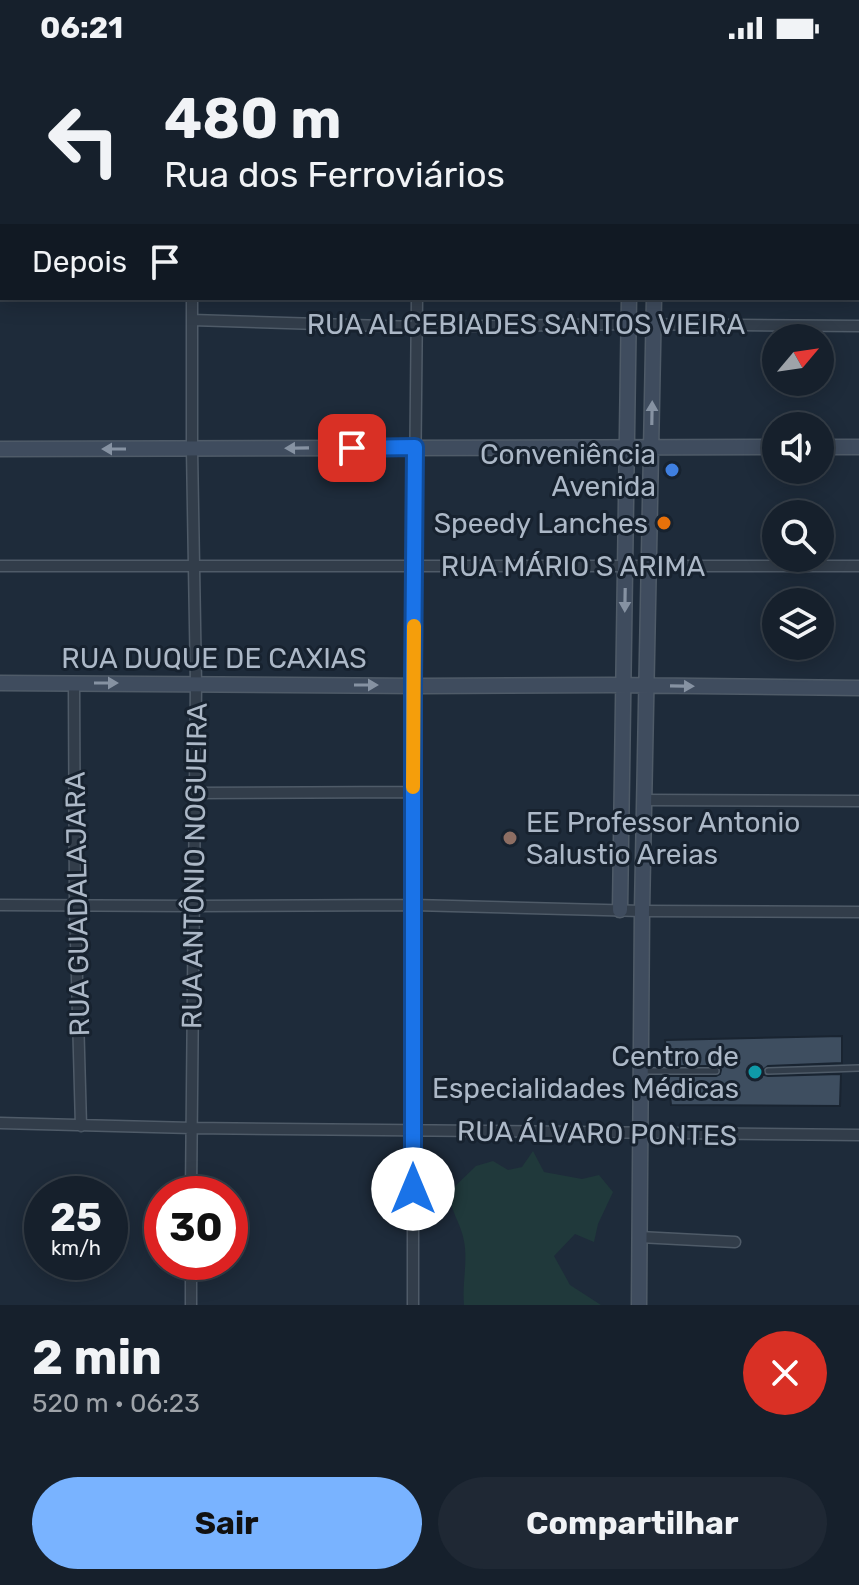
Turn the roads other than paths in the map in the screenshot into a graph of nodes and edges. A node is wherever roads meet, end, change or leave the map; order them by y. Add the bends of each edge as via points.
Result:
1 (192, 300) edge
2 (417, 300) edge
3 (629, 300) edge
4 (654, 300) edge
5 (192, 320) junction
6 (629, 324) junction
7 (654, 325) junction
8 (859, 326) edge
9 (416, 327) junction
10 (415, 447) junction
11 (627, 447) junction
12 (762, 447) edge
13 (834, 447) edge
14 (859, 447) edge
15 (651, 448) junction
16 (0, 449) edge
17 (192, 449) junction
18 (0, 566) edge
19 (193, 566) junction
20 (414, 566) junction
21 (625, 566) junction
22 (649, 566) junction
23 (859, 566) edge
24 (0, 683) edge
25 (74, 683) junction
26 (196, 684) junction
27 (413, 685) junction
28 (623, 685) junction
29 (646, 686) junction
30 (859, 688) edge
31 (413, 792) junction
32 (194, 793) junction
33 (644, 800) junction
34 (859, 801) edge
35 (0, 905) edge
36 (75, 905) junction
37 (413, 905) junction
38 (193, 906) junction
39 (620, 910) junction
40 (642, 911) junction
41 (859, 912) edge
42 (859, 1068) edge
43 (640, 1071) junction
44 (716, 1071) dead end
45 (768, 1071) dead end
46 (0, 1123) edge
47 (81, 1126) junction
48 (192, 1128) junction
49 (413, 1131) junction
50 (639, 1134) junction
51 (859, 1135) edge
52 (191, 1176) edge
53 (639, 1237) junction
54 (735, 1242) dead end
55 (191, 1280) edge
56 (191, 1305) edge
57 (413, 1305) edge
58 (639, 1305) edge

1 - 5 street, RUA ANTÔNIO NOGUEIRA
2 - 9 street
3 - 6 main road
4 - 7 main road
5 - 9 street, RUA ALCEBIADES SANTOS VIEIRA
5 - 17 street, RUA ANTÔNIO NOGUEIRA
6 - 7 street, RUA ALCEBIADES SANTOS VIEIRA
6 - 9 street, RUA ALCEBIADES SANTOS VIEIRA
6 - 11 main road
7 - 8 street, RUA ALCEBIADES SANTOS VIEIRA
15 -> 7 main road
9 - 10 street
10 - 11 main road
10 -> 17 main road
10 - 20 street
11 - 15 main road
11 - 21 main road
12 - 15 main road
13 - 14 main road
15 - 22 main road
17 -> 16 main road
17 - 19 street, RUA ANTÔNIO NOGUEIRA
18 - 19 street, RUA MÁRIO S ARIMA
19 - 20 street, RUA MÁRIO S ARIMA
19 - 26 street, RUA ANTÔNIO NOGUEIRA
20 - 21 street, RUA MÁRIO S ARIMA
20 - 27 street
21 - 22 street, RUA MÁRIO S ARIMA
21 -> 28 main road
22 - 23 street, RUA MÁRIO S ARIMA
22 - 29 main road
24 - 25 main road, RUA DUQUE DE CAXIAS
25 -> 26 main road, RUA DUQUE DE CAXIAS
25 - 36 street, RUA GUADALAJARA
26 -> 27 main road, RUA DUQUE DE CAXIAS
26 - 32 street, RUA ANTÔNIO NOGUEIRA
27 - 28 main road, RUA DUQUE DE CAXIAS
27 - 31 street
28 - 29 main road, RUA DUQUE DE CAXIAS
28 - 39 main road
29 -> 30 main road, RUA DUQUE DE CAXIAS
29 - 33 main road
31 - 32 street
31 - 37 street
32 - 38 street, RUA ANTÔNIO NOGUEIRA
33 - 34 street
33 - 40 main road
35 - 36 street
36 - 38 street
36 - 47 street, RUA GUADALAJARA
37 - 38 street
37 - 39 street
37 - 49 street
38 - 48 street, RUA ANTÔNIO NOGUEIRA
39 - 40 street
40 - 41 street
40 - 43 main road
42 - 45 lane
43 - 44 lane
43 - 50 main road
46 - 47 street, RUA ÁLVARO PONTES
47 - 48 street, RUA ÁLVARO PONTES
48 - 49 street, RUA ÁLVARO PONTES
48 - 52 street, RUA ANTÔNIO NOGUEIRA
49 - 50 street, RUA ÁLVARO PONTES
49 - 57 street
50 - 51 street, RUA ÁLVARO PONTES
50 - 53 main road
53 - 54 street
53 - 58 main road
55 - 56 street

